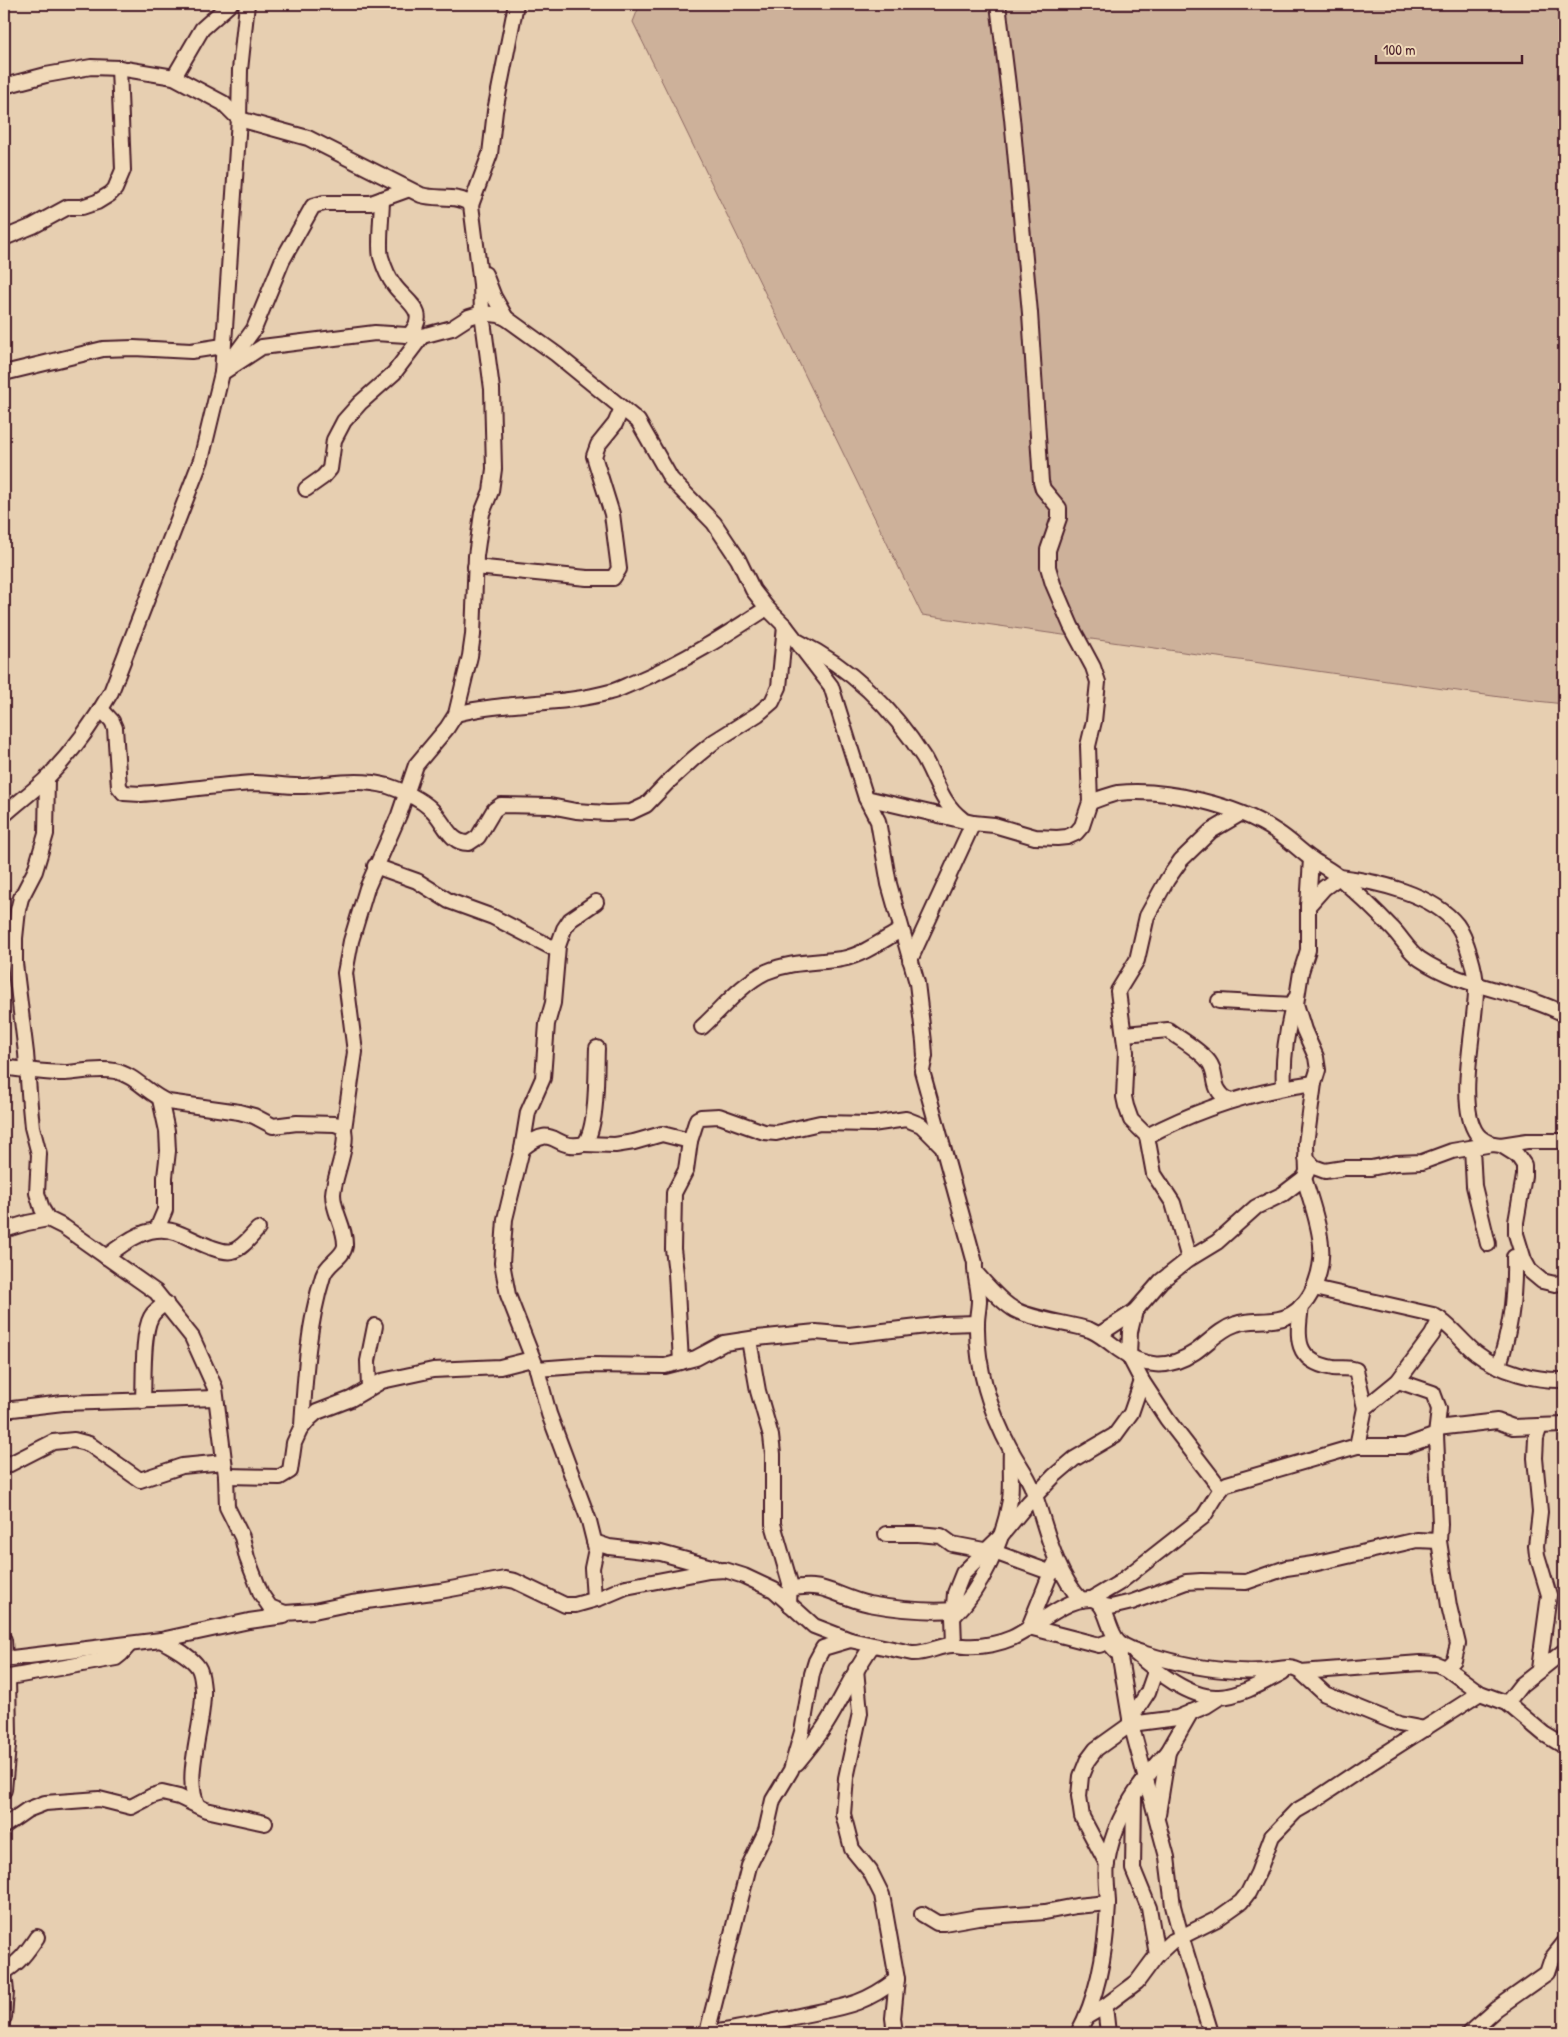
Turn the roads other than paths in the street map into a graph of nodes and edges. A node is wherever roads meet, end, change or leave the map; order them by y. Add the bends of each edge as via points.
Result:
1 (230, 4) edge
2 (247, 4) edge
3 (516, 4) edge
4 (998, 4) edge
5 (119, 68) junction
6 (174, 77) junction
7 (4, 86) edge
8 (239, 119) junction
9 (407, 190) junction
10 (382, 199) junction
11 (471, 205) junction
12 (4, 238) edge
13 (479, 259) junction
14 (482, 313) junction
15 (506, 318) junction
16 (415, 335) junction
17 (223, 346) junction
18 (4, 373) edge
19 (222, 373) junction
20 (622, 408) junction
21 (306, 489) dead end
22 (475, 568) junction
23 (767, 608) junction
24 (784, 626) junction
25 (796, 641) junction
26 (101, 709) junction
27 (456, 714) junction
28 (47, 778) junction
29 (406, 793) junction
30 (866, 798) junction
31 (1090, 802) junction
32 (1240, 814) junction
33 (4, 815) edge
34 (969, 822) junction
35 (1311, 859) junction
36 (375, 866) junction
37 (1339, 877) junction
38 (596, 902) dead end
39 (1308, 906) junction
40 (901, 930) junction
41 (557, 950) junction
42 (910, 960) junction
43 (1476, 986) junction
44 (1295, 1000) junction
45 (1219, 1001) dead end
46 (1564, 1014) edge
47 (702, 1027) dead end
48 (1125, 1034) junction
49 (597, 1048) dead end
50 (4, 1066) edge
51 (27, 1071) junction
52 (1314, 1083) junction
53 (1284, 1087) junction
54 (160, 1099) junction
55 (1228, 1100) junction
56 (344, 1129) junction
57 (1147, 1136) junction
58 (690, 1141) junction
59 (1564, 1141) edge
60 (584, 1144) junction
61 (1497, 1145) junction
62 (944, 1147) junction
63 (1472, 1148) junction
64 (522, 1149) junction
65 (1306, 1158) junction
66 (1304, 1178) junction
67 (41, 1216) junction
68 (157, 1229) junction
69 (258, 1229) dead end
70 (4, 1230) edge
71 (1488, 1244) dead end
72 (106, 1257) junction
73 (1514, 1257) dead end
74 (1189, 1259) junction
75 (974, 1272) junction
76 (1564, 1282) edge
77 (1314, 1288) junction
78 (166, 1303) junction
79 (1301, 1306) junction
80 (1135, 1311) junction
81 (1440, 1319) junction
82 (977, 1323) junction
83 (375, 1326) dead end
84 (1100, 1334) junction
85 (749, 1340) junction
86 (1129, 1356) junction
87 (681, 1362) junction
88 (535, 1364) junction
89 (1499, 1365) junction
90 (1564, 1380) edge
91 (1142, 1381) junction
92 (1398, 1381) junction
93 (369, 1388) junction
94 (216, 1398) junction
95 (143, 1401) junction
96 (1156, 1401) junction
97 (1365, 1408) junction
98 (4, 1410) edge
99 (1131, 1413) junction
100 (1564, 1425) edge
101 (302, 1426) junction
102 (1540, 1426) junction
103 (1436, 1432) junction
104 (1357, 1446) junction
105 (1010, 1450) junction
106 (4, 1467) edge
107 (225, 1469) junction
108 (1221, 1489) junction
109 (1035, 1495) junction
110 (886, 1534) dead end
111 (1000, 1538) junction
112 (1438, 1541) junction
113 (594, 1542) junction
114 (990, 1551) junction
115 (1054, 1567) junction
116 (725, 1570) junction
117 (790, 1589) junction
118 (594, 1599) junction
119 (1091, 1601) junction
120 (789, 1604) junction
121 (285, 1613) junction
122 (953, 1614) junction
123 (814, 1626) junction
124 (1028, 1627) junction
125 (4, 1640) edge
126 (160, 1640) junction
127 (850, 1640) junction
128 (130, 1644) junction
129 (954, 1644) junction
130 (872, 1646) junction
131 (1122, 1647) junction
132 (823, 1648) junction
133 (1564, 1651) edge
134 (4, 1659) edge
135 (1446, 1668) junction
136 (856, 1669) junction
137 (1156, 1669) junction
138 (1297, 1669) junction
139 (1539, 1669) junction
140 (6, 1678) edge
141 (1480, 1694) junction
142 (1220, 1698) junction
143 (1507, 1703) junction
144 (1191, 1712) junction
145 (1130, 1722) junction
146 (1426, 1729) junction
147 (1564, 1746) edge
148 (1168, 1752) junction
149 (791, 1770) junction
150 (1145, 1777) junction
151 (4, 1790) edge
152 (1134, 1796) junction
153 (198, 1806) junction
154 (1157, 1820) junction
155 (265, 1822) dead end
156 (4, 1826) edge
157 (1107, 1864) junction
158 (1108, 1904) junction
159 (922, 1914) dead end
160 (1181, 1936) junction
161 (36, 1937) dead end
162 (1564, 1943) edge
163 (1157, 1955) junction
164 (4, 1973) edge
165 (897, 1978) junction
166 (1105, 2006) junction
167 (1088, 2016) junction
168 (4, 2017) edge
169 (707, 2033) edge
170 (711, 2033) edge
171 (895, 2033) edge
172 (1078, 2033) edge
173 (1108, 2033) edge
174 (1211, 2033) edge
175 (1469, 2033) edge

1 - 6 street via 202,29
2 - 8 street
3 - 11 street via 490,154
4 - 31 street via 1012,118 1041,482 1059,513 1048,550 1048,567 1063,611 1094,667 1098,682 1088,746
5 - 6 street
5 - 7 street via 91,67
5 - 12 street via 123,170 115,189 97,202 68,207
6 - 8 street via 224,103
8 - 9 street via 308,138
8 - 17 street
9 - 10 street
9 - 11 street via 428,198 459,198
10 - 16 street via 381,258 394,286 416,308
10 - 19 street via 362,204 324,203 312,206 282,261 254,329
11 - 13 street
13 - 14 street
13 - 15 street
14 - 15 street
14 - 16 street via 470,316 452,328
14 - 22 street via 492,389 494,469 491,491 482,513
15 - 20 street
16 - 19 street via 375,333 262,347
16 - 21 street via 394,373 344,421 334,440 330,469
17 - 18 street via 192,351 134,348 93,351
17 - 19 street
19 - 26 street via 201,460
20 - 22 street via 616,424 598,445 594,456 612,514 619,569 614,578
20 - 23 street via 641,425 671,479 714,523
22 - 27 street via 472,642
23 - 24 street
23 - 27 street via 675,663 611,692 548,702 482,707
24 - 25 street
24 - 29 street via 778,687 772,702 708,747 669,781 653,800 638,810 607,813 550,806 501,805 494,810 478,837 465,843 452,838 432,809
25 - 30 street via 831,686
25 - 34 street via 845,670 883,705 923,758 951,811
26 - 28 street
26 - 29 street via 115,728 119,787 124,793 257,783 303,786 357,781
27 - 29 street via 416,765
28 - 33 street
28 - 51 street via 48,819 43,848 15,924 15,963
29 - 36 street
30 - 34 street
30 - 40 street via 878,821 888,884
31 - 32 street via 1116,794 1150,791 1208,802
31 - 34 street via 1082,826 1067,837 1035,837 994,825
32 - 35 street via 1276,830
32 - 48 street via 1211,831 1184,856 1153,902 1136,960 1118,990
34 - 42 street
35 - 37 street
35 - 39 street
36 - 41 street via 417,881 449,901 493,917
36 - 56 street via 355,928 345,973 355,1052
37 - 39 street
37 - 43 street via 1418,958
37 - 43 street via 1366,880 1403,892 1449,916 1463,938
38 - 41 street via 570,920
39 - 44 street via 1308,950
40 - 42 street
40 - 47 street via 850,957 799,962 766,973 742,988
41 - 64 street via 543,1078 528,1112
42 - 62 street via 922,1015 925,1056 922,1071
43 - 46 street via 1512,994
43 - 61 street via 1468,1098 1476,1133
44 - 45 street
44 - 52 street via 1316,1056 1318,1070
44 - 53 street via 1283,1061
48 - 55 street via 1168,1030 1210,1063 1215,1086
48 - 57 street via 1124,1098 1131,1120
49 - 60 street via 593,1123
50 - 51 street
51 - 54 street via 116,1072
51 - 67 street via 32,1127 39,1148 36,1186
52 - 53 street
52 - 65 street
53 - 55 street
54 - 56 street via 239,1112 273,1126 314,1123 335,1124
54 - 68 street via 168,1142 165,1210
55 - 57 street
56 - 101 street via 333,1194 345,1246 339,1257 327,1266 320,1286 310,1340
57 - 74 street via 1154,1174 1173,1203
58 - 60 street via 662,1134 615,1145
58 - 62 street via 695,1122 701,1117 726,1117 764,1132 776,1133 820,1123 872,1124 906,1119 921,1125
58 - 87 street via 686,1170 677,1184 674,1201 673,1249
59 - 61 street
60 - 64 street via 571,1146 543,1136
61 - 63 street
61 - 76 street via 1517,1155 1524,1165 1516,1234 1524,1260 1542,1281
62 - 75 street via 975,1262
63 - 65 street via 1422,1162 1326,1171 1314,1167
63 - 71 street via 1474,1186
64 - 88 street via 505,1219 502,1263 508,1295
65 - 66 street
66 - 74 street via 1256,1208 1218,1242
66 - 77 street via 1321,1238 1320,1264
67 - 70 street
67 - 72 street via 64,1227
68 - 69 street via 177,1232 226,1252 243,1244
68 - 72 street via 134,1237
72 - 78 street via 148,1285
73 - 89 street via 1512,1313
74 - 80 street via 1161,1280
75 - 82 street via 979,1289
75 - 84 street via 998,1297 1023,1314 1080,1326
77 - 79 street
77 - 81 street
78 - 94 street via 201,1354
78 - 95 street via 155,1311 150,1320
79 - 86 street via 1286,1317 1233,1325 1180,1361 1144,1364
79 - 97 street via 1298,1340 1304,1355 1324,1366 1356,1370
80 - 84 street
80 - 86 street
81 - 89 street via 1476,1353
81 - 92 street via 1432,1336
82 - 85 street via 849,1336 799,1333
82 - 105 street via 986,1391
83 - 93 street via 368,1361
84 - 86 street
85 - 87 street via 724,1343
85 - 117 street via 758,1391 771,1436 773,1524
86 - 91 street
87 - 88 street via 644,1367
88 - 93 street via 433,1370 387,1380
88 - 113 street
89 - 90 street via 1533,1378
91 - 96 street
91 - 99 street
92 - 97 street
92 - 103 street via 1434,1393 1439,1409
93 - 101 street via 317,1412
94 - 95 street
94 - 107 street
95 - 98 street via 63,1403
96 - 99 street
96 - 108 street
97 - 104 street
99 - 109 street via 1115,1435 1074,1459
100 - 102 street
101 - 107 street via 294,1443 292,1467 286,1476
102 - 103 street via 1513,1427 1497,1421
102 - 139 street via 1535,1466 1540,1512 1536,1546 1549,1595
103 - 104 street via 1405,1446
103 - 112 street
104 - 108 street via 1227,1484
105 - 109 street
105 - 111 street via 1010,1498
106 - 107 street via 53,1442 74,1440 89,1444 140,1480 182,1466
107 - 121 street via 227,1507 242,1536 261,1594 270,1607
108 - 119 street via 1203,1517
109 - 111 street
109 - 115 street
110 - 114 street via 941,1536 952,1544
111 - 114 street
112 - 119 street via 1417,1540 1286,1568 1246,1582 1186,1582 1111,1607
112 - 135 street via 1458,1644 1454,1660
113 - 116 street via 610,1548 661,1553
113 - 118 street
114 - 115 street
114 - 122 street via 968,1600
115 - 119 street via 1070,1588
115 - 124 street
116 - 118 street via 626,1587
116 - 120 street via 760,1582
117 - 120 street
117 - 122 street via 812,1585 870,1604
118 - 121 street via 565,1605 515,1580 505,1579 440,1592
119 - 124 street via 1045,1617
119 - 131 street
120 - 123 street
121 - 126 street via 284,1616
122 - 129 street
123 - 127 street
123 - 132 street via 821,1636
124 - 129 street via 1003,1642 976,1646
124 - 131 street via 1100,1645 1108,1642
125 - 134 street
126 - 128 street
126 - 153 street via 197,1665 200,1672 203,1710 193,1787
127 - 130 street
127 - 132 street
128 - 134 street
128 - 140 street via 116,1658
129 - 130 street via 920,1653
130 - 136 street
131 - 137 street
131 - 138 street via 1171,1661 1235,1671
131 - 145 street
132 - 149 street via 812,1674 802,1732
133 - 139 street
135 - 138 street via 1420,1663
135 - 141 street
136 - 149 street via 822,1730
136 - 165 street via 860,1713 846,1778 843,1814 852,1849 870,1871 882,1895
137 - 142 street via 1186,1690
137 - 145 street via 1148,1692
138 - 142 street
138 - 146 street via 1325,1694 1398,1724
139 - 143 street
140 - 151 street via 9,1735
141 - 143 street
141 - 146 street
142 - 144 street
143 - 147 street
144 - 145 street via 1177,1718
144 - 148 street
145 - 150 street
145 - 157 street via 1096,1749 1086,1761 1081,1776 1082,1817
146 - 160 street via 1288,1818 1272,1836 1258,1873 1241,1902 1217,1919
148 - 150 street
148 - 154 street
149 - 169 street via 773,1800 766,1831 750,1866
150 - 152 street
150 - 154 street
152 - 157 street via 1118,1823
152 - 163 street via 1133,1869 1149,1908
153 - 155 street
153 - 156 street via 162,1793 131,1806 99,1799 56,1801 36,1805
154 - 160 street
157 - 158 street
158 - 159 street via 944,1923 937,1923
158 - 167 street via 1101,1966
160 - 163 street
160 - 174 street
161 - 164 street via 25,1955
162 - 175 street via 1552,1958 1547,1972
163 - 166 street via 1137,1982
164 - 168 street
165 - 170 street via 880,1992 856,2004 775,2023
165 - 171 street via 893,2018
166 - 167 street
166 - 173 street
167 - 172 street

